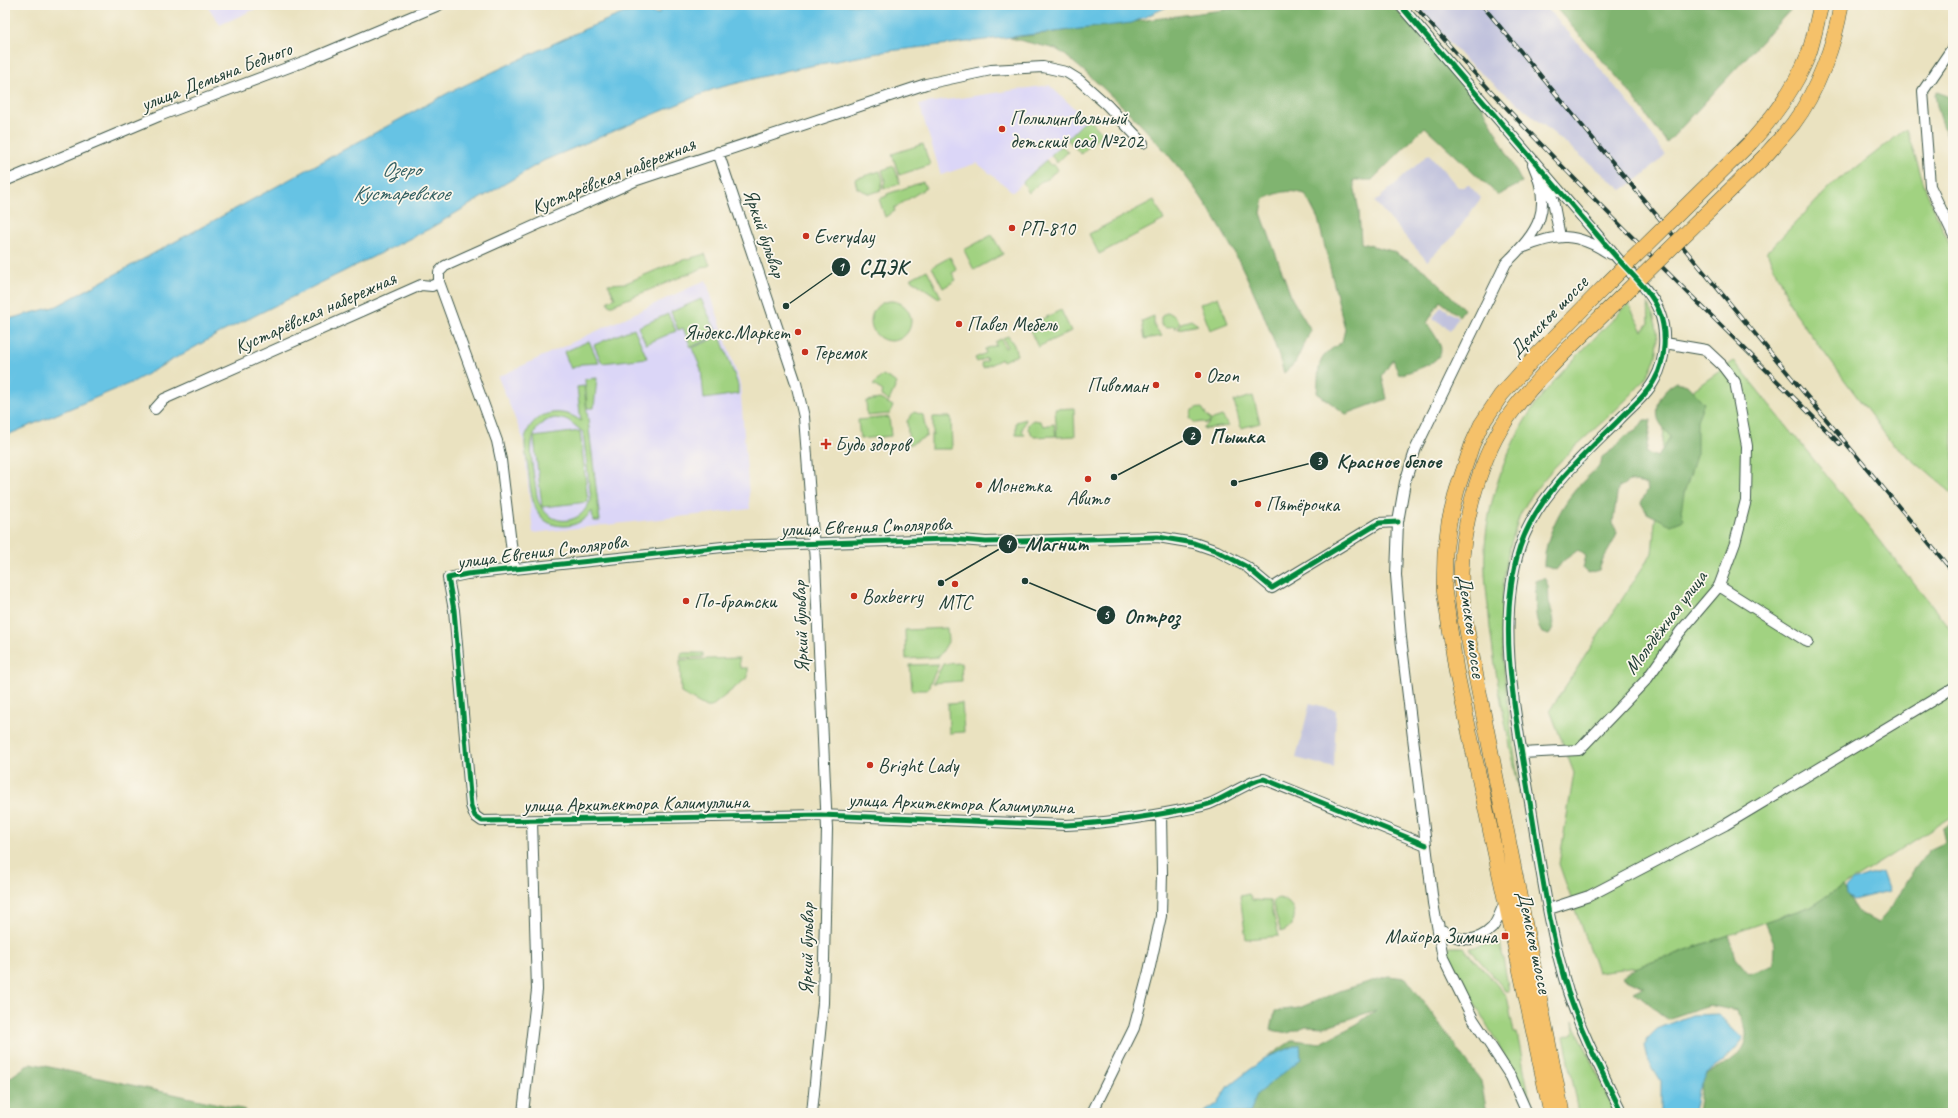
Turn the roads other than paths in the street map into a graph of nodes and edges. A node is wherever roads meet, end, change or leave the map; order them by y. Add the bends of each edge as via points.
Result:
1 (439, 5) edge
2 (1400, 5) edge
3 (1821, 5) edge
4 (1841, 5) edge
5 (1953, 48) edge
6 (1143, 142) dead end
7 (718, 152) junction
8 (1529, 155) junction
9 (5, 181) edge
10 (1953, 234) edge
11 (1560, 237) junction
12 (1522, 248) junction
13 (1618, 259) junction
14 (440, 282) junction
15 (1665, 343) junction
16 (155, 409) dead end
17 (1398, 522) junction
18 (814, 544) junction
19 (514, 569) junction
20 (1719, 586) junction
21 (1808, 642) dead end
22 (1953, 688) edge
23 (1522, 753) junction
24 (1161, 814) junction
25 (826, 815) junction
26 (475, 816) joint
27 (532, 821) junction
28 (1426, 845) junction
29 (1506, 900) junction
30 (1433, 903) junction
31 (1549, 909) junction
32 (523, 1113) edge
33 (812, 1113) edge
34 (1092, 1113) edge
35 (1527, 1113) edge
36 (1551, 1113) edge
37 (1562, 1113) edge
38 (1622, 1113) edge

1 - 9 street, улица Демьяна Бедного via 308,60 159,116
2 - 8 street
3 - 29 main road, Демское шоссе, bridge via 1809,52 1779,110 1751,142 1538,354 1506,389 1481,425 1472,445 1449,522 1444,589 1448,627
4 - 37 main road, Демское шоссе, bridge via 1837,30 1827,59 1794,122 1765,156 1537,381 1510,414 1490,450 1474,490 1461,573 1463,605
5 - 10 street via 1923,91 1930,186
6 - 7 street, Кустарёвская набережная via 1111,108 1079,80 1059,70 1043,67 998,70 931,82
7 - 14 street, Кустарёвская набережная via 634,181 445,266 439,272
7 - 18 street, Яркий бульвар via 802,401
8 - 11 street via 1541,173 1553,200
8 - 12 street via 1543,191 1542,209 1535,230
8 - 13 street
11 - 12 street via 1546,238
11 - 13 street via 1590,242
12 - 17 street via 1506,263 1493,286 1416,448 1405,482
13 - 15 street via 1646,288 1659,310
14 - 16 street, Кустарёвская набережная via 432,286 422,285 164,399
14 - 19 street via 497,441
15 - 20 street, Молодёжная улица via 1706,350 1722,364 1735,382 1747,446 1746,500
15 - 23 street via 1662,364 1655,380 1641,398 1556,486 1534,516 1520,545 1509,603 1509,640
17 - 18 street, улица Евгения Столярова via 1379,522 1272,588 1247,567 1221,553 1194,543 1158,537 986,542 953,539
17 - 28 street via 1397,601
18 - 19 street, улица Евгения Столярова via 732,546
18 - 25 street, Яркий бульвар
19 - 26 street, улица Евгения Столярова via 448,578 454,610 471,806
20 - 21 street
20 - 23 street, Молодёжная улица via 1680,632 1647,679 1579,750
22 - 31 street via 1725,825 1589,896
23 - 31 street
24 - 25 street, улица Архитектора Калимуллина via 1119,821 1066,825
24 - 28 street, улица Архитектора Калимуллина via 1208,804 1264,779
24 - 34 street via 1161,916 1149,971 1134,1028
25 - 27 street, улица Архитектора Калимуллина
25 - 33 street, Яркий бульвар via 823,1002
26 - 27 street, улица Архитектора Калимуллина via 486,822
27 - 32 street via 537,990
28 - 30 street
29 - 30 street via 1493,927 1480,937 1467,940 1451,936 1439,928
29 - 36 main road, Демское шоссе
30 - 35 street via 1443,958 1473,1019 1511,1077
31 - 38 street via 1569,994

